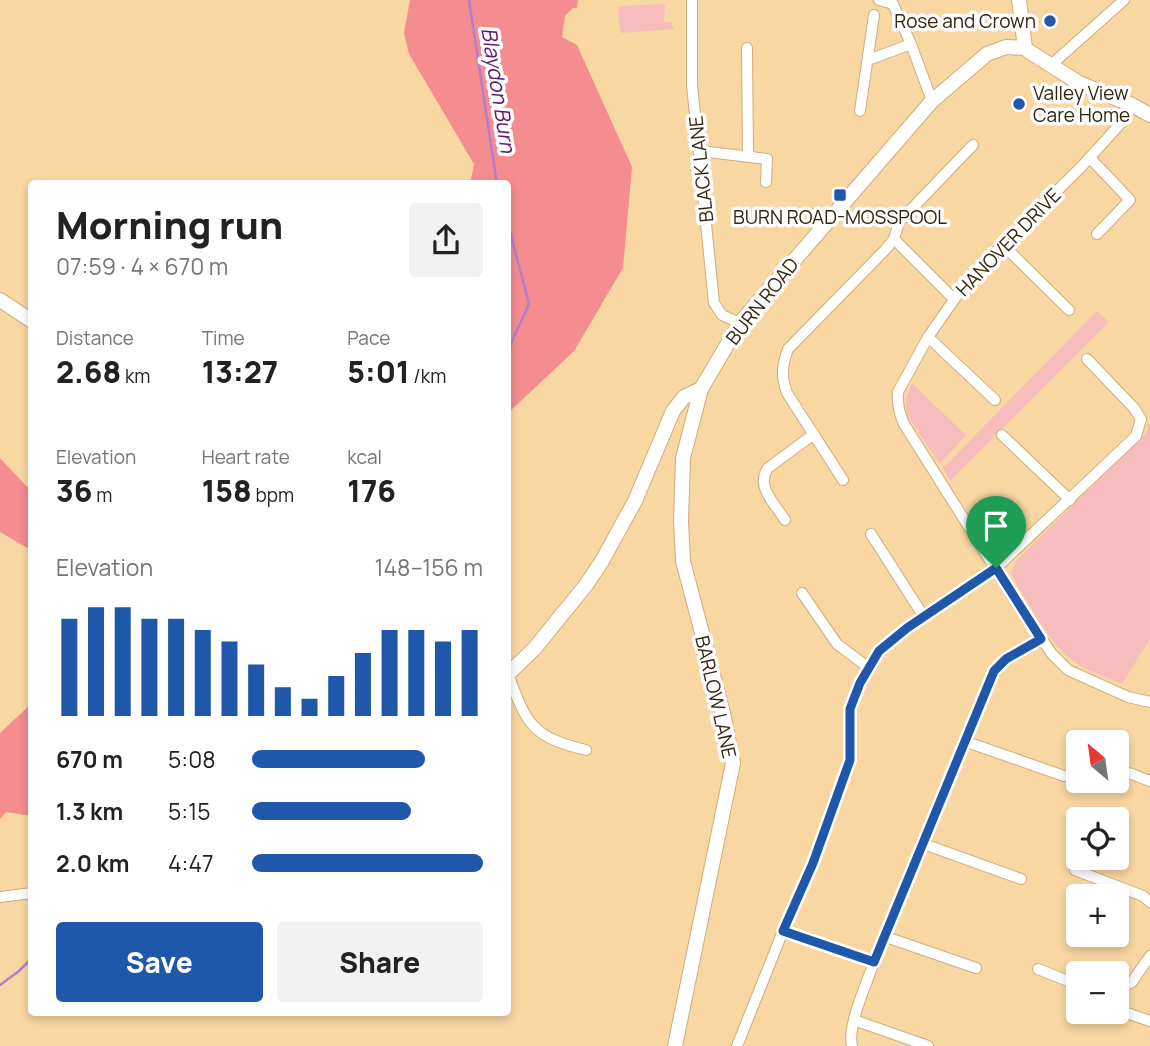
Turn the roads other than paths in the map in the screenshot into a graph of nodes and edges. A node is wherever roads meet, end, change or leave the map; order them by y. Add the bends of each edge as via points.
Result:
1 (692, 0) edge
2 (879, 0) edge
3 (1019, 0) edge
4 (1124, 0) edge
5 (874, 15) dead end
6 (911, 44) junction
7 (747, 48) dead end
8 (1025, 48) junction
9 (868, 60) junction
10 (1051, 65) junction
11 (932, 101) junction
12 (1132, 105) junction
13 (860, 111) dead end
14 (1150, 115) edge
15 (973, 145) dead end
16 (700, 151) junction
17 (748, 157) junction
18 (1090, 158) junction
19 (766, 182) dead end
20 (1097, 234) dead end
21 (894, 239) junction
22 (1003, 245) junction
23 (953, 298) junction
24 (0, 300) edge
25 (1069, 310) dead end
26 (28, 318) edge
27 (740, 323) junction
28 (928, 337) junction
29 (1087, 359) dead end
30 (701, 389) junction
31 (995, 400) dead end
32 (814, 434) junction
33 (1002, 435) dead end
34 (843, 480) dead end
35 (1070, 500) junction
36 (785, 520) dead end
37 (871, 534) dead end
38 (996, 568) junction
39 (802, 593) dead end
40 (925, 617) junction
41 (1041, 639) junction
42 (869, 668) junction
43 (511, 671) edge
44 (511, 682) edge
45 (1150, 702) edge
46 (964, 741) junction
47 (586, 750) dead end
48 (1129, 773) edge
49 (1064, 776) dead end
50 (1150, 781) edge
51 (921, 843) junction
52 (1075, 870) dead end
53 (1021, 879) dead end
54 (28, 894) edge
55 (0, 897) edge
56 (1150, 902) edge
57 (783, 931) junction
58 (883, 936) junction
59 (1150, 956) edge
60 (874, 962) junction
61 (976, 968) dead end
62 (1038, 969) dead end
63 (1066, 980) edge
64 (1129, 984) edge
65 (1129, 1014) edge
66 (854, 1020) junction
67 (1150, 1021) edge
68 (675, 1046) edge
69 (737, 1046) edge
70 (852, 1046) edge
71 (928, 1046) edge

1 - 16 street, BLACK LANE via 692,85
2 - 6 street via 892,4
3 - 8 street
4 - 10 street
5 - 9 street
6 - 9 street
6 - 11 street
7 - 17 street
8 - 10 street
8 - 11 street, BURN ROAD via 1006,47 987,54
9 - 13 street
10 - 12 street via 1079,83
11 - 27 street, BURN ROAD
12 - 14 street
12 - 18 street, HANOVER DRIVE
15 - 21 street via 900,222
16 - 17 street
16 - 27 street, BLACK LANE via 715,303 722,315
17 - 19 street via 767,159
18 - 20 street via 1130,200
18 - 22 street, HANOVER DRIVE
21 - 23 street
21 - 32 street via 789,349 784,361 782,378 787,393
22 - 23 street, HANOVER DRIVE
22 - 25 street
23 - 28 street, HANOVER DRIVE
24 - 26 street
27 - 30 street, BURN ROAD
28 - 31 street
28 - 38 street, HANOVER DRIVE via 898,392 899,414
29 - 35 street via 1141,419 1136,436
30 - 43 street, BURN ROAD via 684,397 673,411 635,501 592,577
30 - 68 street, BARLOW LANE via 683,458 683,561 733,763
32 - 34 street
32 - 36 street via 762,475 762,485
33 - 35 street
35 - 38 street
37 - 40 street
38 - 40 street
38 - 41 street, HANOVER DRIVE
39 - 42 street via 836,644
40 - 42 street via 879,651
41 - 45 street, HANOVER DRIVE via 1068,670
41 - 46 street via 994,671
42 - 57 street via 850,709 850,760
44 - 47 street via 525,718 539,733
46 - 49 street
46 - 51 street
48 - 50 street
51 - 53 street
51 - 58 street
52 - 56 street
54 - 55 street
57 - 60 street
57 - 69 street
58 - 60 street
58 - 61 street
59 - 64 street
60 - 66 street
62 - 63 street
65 - 67 street
66 - 70 street
66 - 71 street

